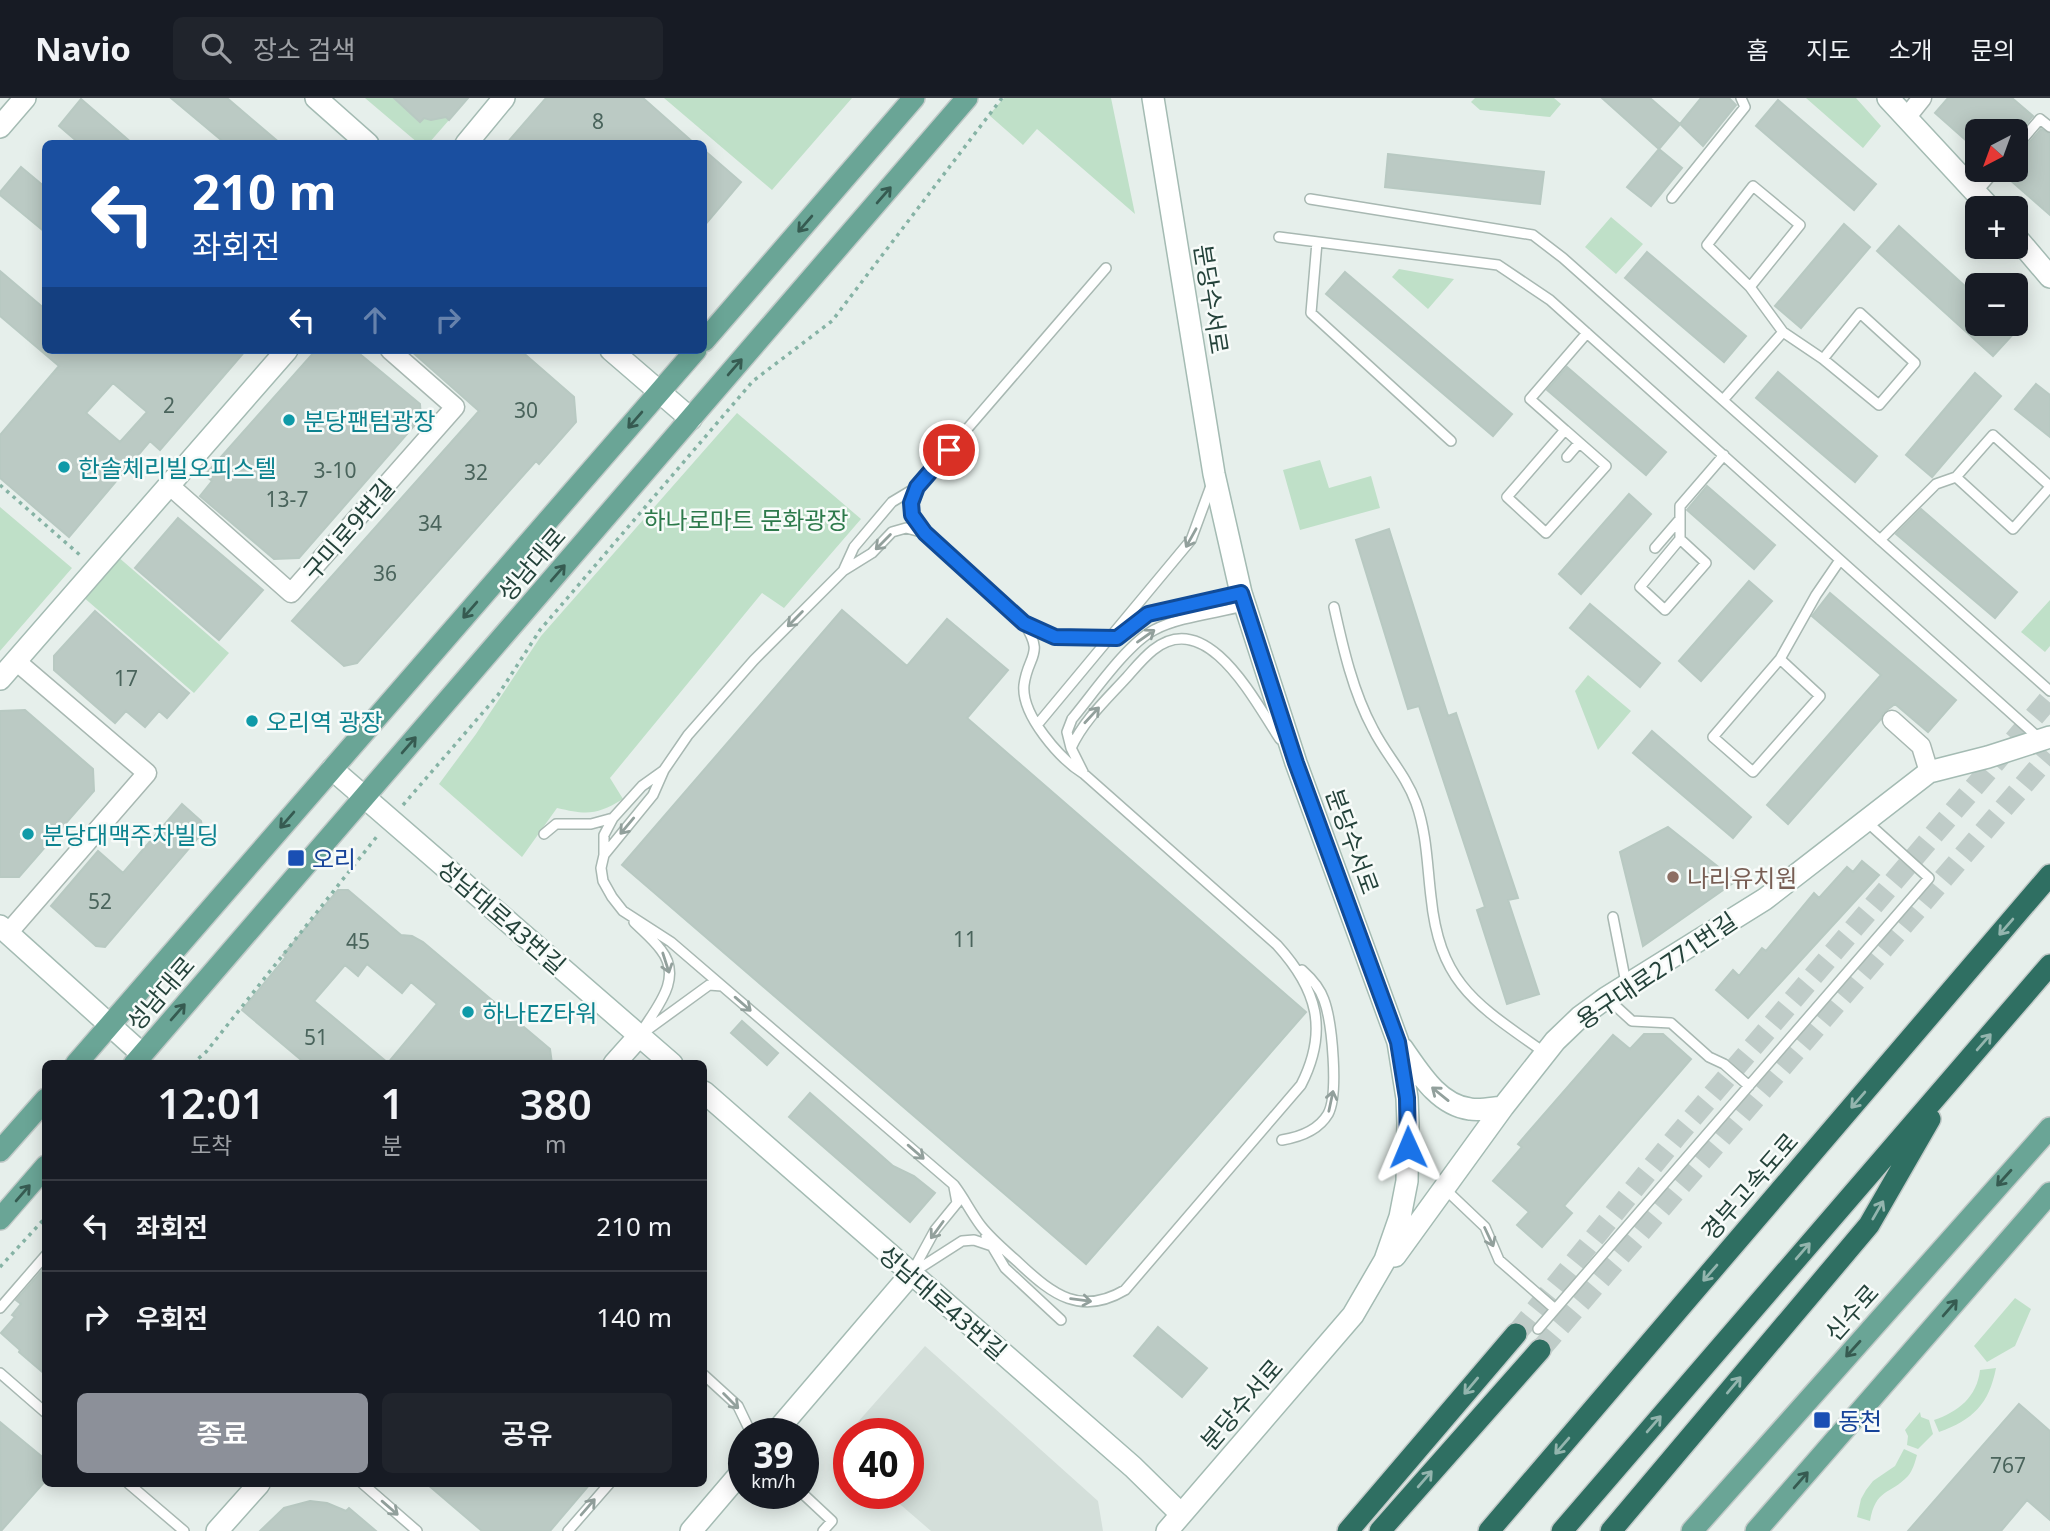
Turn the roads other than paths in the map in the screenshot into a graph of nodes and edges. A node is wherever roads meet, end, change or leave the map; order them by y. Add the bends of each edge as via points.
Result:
1 (25, 98) edge
2 (316, 98) edge
3 (505, 98) edge
4 (914, 98) edge
5 (967, 98) edge
6 (1153, 98) edge
7 (1741, 98) edge
8 (1888, 98) edge
9 (1922, 98) edge
10 (1906, 118) junction
11 (0, 127) edge
12 (2050, 127) edge
13 (2028, 133) edge
14 (363, 140) edge
15 (469, 140) edge
16 (1978, 196) edge
17 (1672, 198) dead end
18 (1310, 199) dead end
19 (1279, 237) dead end
20 (1317, 242) junction
21 (2028, 251) edge
22 (1106, 268) dead end
23 (2050, 277) edge
24 (1750, 287) junction
25 (1783, 332) junction
26 (1587, 333) junction
27 (707, 338) edge
28 (284, 354) edge
29 (395, 354) edge
30 (616, 354) edge
31 (692, 354) edge
32 (1823, 359) junction
33 (660, 391) junction
34 (1723, 400) junction
35 (691, 419) junction
36 (1565, 430) junction
37 (1451, 441) dead end
38 (1579, 443) junction
39 (1724, 455) junction
40 (1567, 457) dead end
41 (1214, 474) junction
42 (1956, 477) junction
43 (169, 485) junction
44 (2050, 486) edge
45 (917, 487) junction
46 (1680, 519) junction
47 (925, 533) junction
48 (1680, 539) junction
49 (1880, 540) junction
50 (1655, 548) dead end
51 (1840, 560) junction
52 (844, 571) junction
53 (1242, 599) junction
54 (1334, 607) dead end
55 (1024, 623) junction
56 (1107, 639) junction
57 (1780, 659) junction
58 (16, 661) junction
59 (0, 679) edge
60 (2050, 691) edge
61 (1892, 720) dead end
62 (1037, 725) junction
63 (2046, 738) edge
64 (1070, 748) junction
65 (1296, 763) junction
66 (332, 769) junction
67 (664, 770) junction
68 (1929, 772) junction
69 (1084, 774) junction
70 (364, 797) junction
71 (613, 818) junction
72 (1866, 821) junction
73 (544, 834) dead end
74 (604, 855) junction
75 (2050, 875) edge
76 (623, 911) junction
77 (1613, 917) dead end
78 (3, 934) edge
79 (1292, 962) junction
80 (2050, 965) edge
81 (1626, 985) junction
82 (722, 986) junction
83 (1606, 998) junction
84 (110, 1024) junction
85 (639, 1036) junction
86 (1398, 1042) junction
87 (1545, 1054) junction
88 (138, 1059) edge
89 (79, 1060) edge
90 (618, 1060) edge
91 (667, 1060) edge
92 (1955, 1076) junction
93 (1749, 1086) junction
94 (707, 1095) edge
95 (42, 1104) edge
96 (1503, 1107) junction
97 (2050, 1128) edge
98 (1282, 1140) dead end
99 (0, 1151) edge
100 (42, 1171) edge
101 (954, 1185) junction
102 (1444, 1188) junction
103 (2050, 1193) edge
104 (0, 1219) edge
105 (981, 1225) junction
106 (992, 1246) junction
107 (42, 1260) edge
108 (911, 1274) junction
109 (0, 1308) edge
110 (1555, 1309) junction
111 (1353, 1315) junction
112 (1062, 1320) dead end
113 (1516, 1334) tunnel mouth
114 (1539, 1339) joint
115 (0, 1373) edge
116 (707, 1378) edge
117 (42, 1409) edge
118 (744, 1418) edge
119 (788, 1418) edge
120 (133, 1487) edge
121 (256, 1487) edge
122 (366, 1487) edge
123 (607, 1487) edge
124 (728, 1488) edge
125 (819, 1509) edge
126 (1181, 1514) junction
127 (573, 1529) edge
128 (184, 1531) edge
129 (217, 1531) edge
130 (417, 1531) edge
131 (691, 1531) edge
132 (823, 1531) edge
133 (1167, 1531) edge
134 (1348, 1531) edge
135 (1380, 1531) edge
136 (1489, 1531) edge
137 (1562, 1531) edge
138 (1611, 1531) edge
139 (1692, 1531) edge
140 (1756, 1531) edge

1 - 11 street
2 - 14 street
3 - 15 street
4 -> 27 main road
35 -> 5 main road, 성남대로
6 - 41 street, 분당수서로
7 - 17 lane via 1745,107
8 - 10 street
9 - 10 street
10 - 16 street
12 - 13 lane via 2040,119
18 - 34 lane via 1533,235
19 - 20 lane
20 - 26 lane via 1498,265 1550,300
20 - 37 lane via 1311,313
21 - 23 street
22 - 45 lane
24 - 24 lane via 1707,245 1753,186 1800,225
24 - 25 lane
25 - 32 lane
25 - 34 lane
26 - 36 lane via 1530,399
26 - 39 lane
28 - 43 street
29 - 43 street, 구미로9번길 via 455,407 291,593
30 - 33 street
31 - 33 main road, 성남대로
32 - 32 lane via 1860,313 1915,363 1879,405
33 - 35 street
33 -> 66 main road, 성남대로
34 - 49 lane
70 -> 35 main road, 성남대로
36 - 38 lane
36 - 38 lane via 1507,496 1546,533 1606,466
38 - 40 lane
39 - 46 lane via 1680,506
39 - 51 lane
41 - 53 street, 분당수서로
41 -> 56 lane via 1191,540
42 - 44 lane via 1993,435
42 - 44 lane via 2013,529
42 - 49 lane via 1937,484
43 - 58 street
45 - 47 lane via 912,515
45 - 52 lane via 892,502 854,547
46 - 48 lane
46 - 50 lane
47 -> 52 lane via 906,528 892,532 872,553
47 - 55 lane
48 - 48 lane via 1640,587 1665,610 1706,563
49 - 60 lane
51 - 57 lane
51 - 63 lane
52 -> 67 lane via 754,660 688,735
53 - 56 lane via 1148,614 1117,638
64 -> 53 lane via 1068,733 1073,719 1138,641 1153,630
53 - 65 street, 분당수서로
54 - 87 lane via 1363,709 1403,774 1418,810 1426,842 1432,914 1447,966 1480,1006
55 - 56 lane via 1055,637
55 - 62 lane via 1035,640 1024,685
56 - 62 lane
57 - 57 lane via 1713,737 1753,772 1821,696
58 - 59 street
58 - 78 street via 147,773
61 - 68 street via 1922,746
62 - 69 lane via 1069,765
63 - 68 street, 용구대로2771번길
64 -> 65 lane via 1080,729 1154,649 1182,640 1209,647 1234,670
64 - 69 lane
65 - 86 street, 분당수서로
66 - 70 street, 성남대로43번길
66 -> 84 main road, 성남대로
67 - 71 lane
67 -> 74 lane via 653,795
68 - 72 street, 용구대로2771번길
69 - 79 lane via 1261,929
70 - 85 street, 성남대로43번길
88 -> 70 main road, 성남대로
71 - 73 lane via 591,824 556,824
71 - 74 lane via 604,835
72 - 81 street, 용구대로2771번길 via 1765,898
72 - 93 lane via 1929,878
74 - 76 lane via 603,881
75 -> 136 highway, 경부고속도로
76 - 82 lane via 671,942
76 -> 85 lane via 663,952 670,968 670,986
77 - 81 lane
78 - 84 street
98 -> 79 lane via 1299,1138 1315,1128 1328,1113 1333,1093 1331,1030 1324,999 1312,978
105 -> 79 lane via 1056,1294 1100,1301 1125,1290 1301,1085 1315,1051 1317,1021 1305,981
92 -> 80 highway
81 - 83 street, 용구대로2771번길
82 - 85 lane via 709,985 698,991
82 -> 101 lane
83 - 87 street, 용구대로2771번길 via 1580,1017
83 - 93 lane via 1632,1021 1671,1023
84 - 88 street
84 - 89 main road, 성남대로
85 - 90 street
85 - 91 street, 성남대로43번길
96 -> 86 street via 1470,1110 1454,1105 1434,1091
86 - 111 street, 분당수서로 via 1407,1098 1407,1181 1385,1260
87 - 96 street, 용구대로2771번길
137 -> 92 highway
138 -> 92 highway via 1869,1226
93 - 110 lane
94 - 108 street, 성남대로43번길
95 - 99 main road
96 - 102 street, 용구대로2771번길
97 -> 139 main road, 신수로
104 -> 100 main road
101 - 105 lane
101 -> 108 lane via 957,1203 935,1230
102 -> 110 lane via 1485,1227 1499,1259
102 - 111 street, 용구대로2771번길
140 -> 103 main road
105 - 106 lane
106 - 108 lane via 962,1241
106 - 112 lane via 1005,1268
107 - 109 lane
108 - 119 street
108 - 126 street, 성남대로43번길
110 - 114 lane
111 - 126 street, 분당수서로
113 -> 134 highway
135 -> 114 highway
115 - 117 lane
116 -> 118 lane via 738,1406
120 - 128 lane
121 - 129 street
122 -> 130 lane
127 -> 123 lane
124 - 131 street
125 - 132 lane via 832,1521
126 - 133 street, 분당수서로

